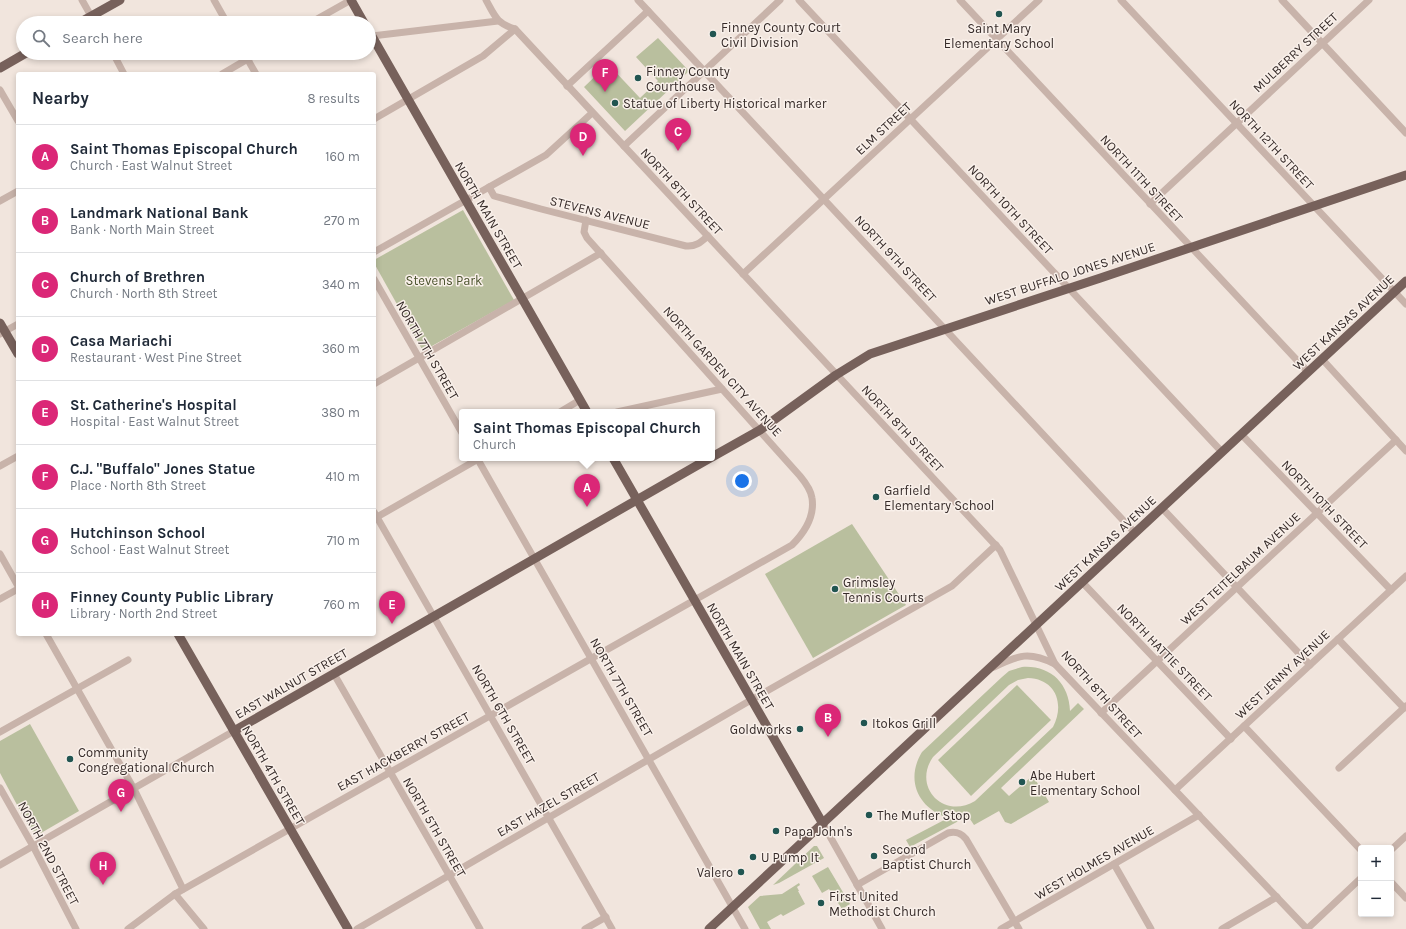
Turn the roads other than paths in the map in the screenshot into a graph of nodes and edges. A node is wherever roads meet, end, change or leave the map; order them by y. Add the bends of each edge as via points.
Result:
1 (82, 0) edge
2 (120, 0) edge
3 (214, 0) edge
4 (351, 0) edge
5 (486, 0) edge
6 (638, 0) edge
7 (780, 0) edge
8 (799, 0) edge
9 (960, 0) edge
10 (1039, 0) edge
11 (1121, 0) edge
12 (1282, 0) edge
13 (1369, 0) edge
14 (648, 12) junction
15 (92, 16) edge
16 (99, 16) edge
17 (223, 16) edge
18 (322, 16) edge
19 (360, 16) edge
20 (498, 21) junction
21 (515, 29) junction
22 (376, 33) edge
23 (997, 39) junction
24 (1322, 43) junction
25 (376, 44) edge
26 (16, 59) edge
27 (116, 60) edge
28 (241, 60) edge
29 (248, 60) edge
30 (0, 68) edge
31 (704, 70) junction
32 (123, 72) edge
33 (225, 72) edge
34 (255, 72) edge
35 (567, 86) junction
36 (0, 90) edge
37 (408, 99) junction
38 (592, 113) junction
39 (16, 118) edge
40 (376, 118) edge
41 (910, 120) junction
42 (1237, 124) junction
43 (1406, 133) edge
44 (624, 146) junction
45 (1406, 175) edge
46 (489, 187) junction
47 (16, 192) edge
48 (824, 199) junction
49 (466, 200) junction
50 (0, 202) edge
51 (1150, 204) junction
52 (1314, 206) junction
53 (586, 220) junction
54 (708, 236) junction
55 (1191, 248) junction
56 (376, 251) edge
57 (601, 253) junction
58 (743, 274) junction
59 (1406, 281) edge
60 (376, 283) edge
61 (1068, 288) junction
62 (1395, 292) junction
63 (523, 299) junction
64 (1406, 304) edge
65 (0, 323) edge
66 (16, 325) edge
67 (945, 328) junction
68 (2, 333) edge
69 (16, 351) edge
70 (419, 358) junction
71 (1322, 360) junction
72 (1308, 372) junction
73 (836, 375) junction
74 (376, 383) edge
75 (722, 389) junction
76 (580, 400) junction
77 (565, 409) edge
78 (585, 409) edge
79 (631, 409) edge
80 (459, 428) edge
81 (760, 430) junction
82 (1241, 434) junction
83 (1396, 440) junction
84 (1406, 451) edge
85 (1222, 452) junction
86 (715, 456) edge
87 (16, 457) edge
88 (474, 461) edge
89 (479, 461) edge
90 (615, 461) edge
91 (706, 461) edge
92 (0, 466) edge
93 (636, 500) junction
94 (1162, 508) junction
95 (1317, 513) junction
96 (376, 514) edge
97 (1135, 533) junction
98 (996, 545) junction
99 (0, 554) edge
100 (534, 558) junction
101 (1406, 576) edge
102 (16, 582) edge
103 (1082, 582) junction
104 (1237, 587) junction
105 (16, 590) edge
106 (1390, 590) junction
107 (0, 599) edge
108 (694, 601) junction
109 (433, 616) junction
110 (1036, 625) junction
111 (47, 636) edge
112 (179, 636) edge
113 (1338, 639) junction
114 (592, 659) junction
115 (128, 660) dead end
116 (1157, 661) junction
117 (1055, 664) junction
118 (1310, 665) junction
119 (988, 669) junction
120 (334, 674) junction
121 (77, 688) junction
122 (751, 700) junction
123 (1405, 707) edge
124 (1101, 713) junction
125 (491, 716) junction
126 (1244, 726) junction
127 (234, 731) junction
128 (0, 732) edge
129 (1231, 739) junction
130 (649, 759) junction
131 (1339, 768) dead end
132 (390, 772) junction
133 (0, 788) edge
134 (134, 789) junction
135 (1175, 790) junction
136 (1199, 815) junction
137 (549, 817) junction
138 (822, 824) junction
139 (290, 829) junction
140 (1406, 836) edge
141 (33, 846) junction
142 (1358, 847) edge
143 (1394, 847) edge
144 (1114, 864) junction
145 (0, 865) edge
146 (449, 875) junction
147 (1358, 881) edge
148 (1394, 885) edge
149 (857, 886) junction
150 (183, 889) junction
151 (175, 894) junction
152 (1277, 897) junction
153 (1406, 898) edge
154 (732, 908) junction
155 (606, 918) junction
156 (1014, 922) junction
157 (76, 929) edge
158 (128, 929) edge
159 (204, 929) edge
160 (348, 929) edge
161 (357, 929) edge
162 (480, 929) edge
163 (585, 929) edge
164 (612, 929) edge
165 (709, 929) edge
166 (745, 929) edge
167 (882, 929) edge
168 (1001, 929) edge
169 (1019, 929) edge
170 (1151, 929) edge
171 (1222, 929) edge
172 (1307, 929) edge

1 - 15 street
2 - 16 main road
3 - 17 street
4 - 18 street
4 - 19 main road
5 - 20 street
6 - 14 street, NORTH 9TH STREET
7 - 31 street
8 - 41 street, NORTH 10TH STREET
9 - 23 street, NORTH 11TH STREET
10 - 23 street, ELM STREET
11 - 42 street, NORTH 12TH STREET
12 - 24 street
13 - 24 street, MULBERRY STREET
14 - 31 street, NORTH 9TH STREET
14 - 35 street
20 - 21 street, NORTH 8TH STREET
20 - 22 street
21 - 35 street, NORTH 8TH STREET
21 - 37 street via 483,56
23 - 41 street, ELM STREET
23 - 51 street, NORTH 11TH STREET
24 - 42 street, MULBERRY STREET
24 - 43 street
25 - 37 main road, NORTH MAIN STREET
26 - 30 main road
27 - 32 street
28 - 33 street
29 - 34 street
31 - 44 street
31 - 48 street, NORTH 9TH STREET
35 - 38 street, NORTH 8TH STREET
36 - 39 street
37 - 40 street
37 - 49 main road, NORTH MAIN STREET
38 - 44 street, NORTH 8TH STREET
38 - 46 street via 546,155
41 - 48 street, ELM STREET
41 - 61 street, NORTH 10TH STREET
42 - 51 street, MULBERRY STREET
42 - 52 street, NORTH 12TH STREET
44 - 54 street, NORTH 8TH STREET
45 - 52 main road, WEST BUFFALO JONES AVENUE
46 - 49 street
46 - 53 street, STEVENS AVENUE via 494,196
47 - 50 street
48 - 58 street, ELM STREET
48 - 67 street, NORTH 9TH STREET
49 - 56 street
49 - 63 main road, NORTH MAIN STREET
51 - 55 street, NORTH 11TH STREET
52 - 55 main road, WEST BUFFALO JONES AVENUE
52 - 62 street, NORTH 12TH STREET
53 - 54 street, STEVENS AVENUE via 686,246 694,246
53 - 57 street, NORTH GARDEN CITY AVENUE via 585,235
54 - 58 street, NORTH 8TH STREET
55 - 61 main road, WEST BUFFALO JONES AVENUE
55 - 72 street, NORTH 11TH STREET
57 - 63 street
57 - 75 street, NORTH GARDEN CITY AVENUE
58 - 73 street, NORTH 8TH STREET
59 - 62 main road, WEST KANSAS AVENUE
60 - 70 street, NORTH 7TH STREET
61 - 67 main road, WEST BUFFALO JONES AVENUE
61 - 85 street, NORTH 10TH STREET
62 - 64 street, NORTH 12TH STREET
62 - 71 main road, WEST KANSAS AVENUE
63 - 70 street
63 - 76 main road, NORTH MAIN STREET
65 - 68 main road
66 - 68 street
67 - 73 main road, WEST BUFFALO JONES AVENUE via 870,354
67 - 97 street, NORTH 9TH STREET
68 - 69 main road
70 - 74 street
70 - 80 street, NORTH 7TH STREET
71 - 72 main road, WEST KANSAS AVENUE
71 - 83 street
72 - 82 main road, WEST KANSAS AVENUE
73 - 81 main road, WEST BUFFALO JONES AVENUE
73 - 98 street, NORTH 8TH STREET
75 - 79 street
75 - 81 street, NORTH GARDEN CITY AVENUE
76 - 77 street
76 - 78 main road, NORTH MAIN STREET
81 - 86 main road, WEST BUFFALO JONES AVENUE
81 - 108 street, NORTH GARDEN CITY AVENUE via 808,487 812,498 807,527 792,545
82 - 85 main road, WEST KANSAS AVENUE
82 - 95 street, NORTH 10TH STREET
83 - 84 street
83 - 95 street, WEST TEITELBAUM AVENUE
85 - 94 main road, WEST KANSAS AVENUE
87 - 92 street
88 - 96 street
89 - 100 street, NORTH 7TH STREET
90 - 93 main road, NORTH MAIN STREET
91 - 93 main road, EAST WALNUT STREET
93 - 100 main road, EAST WALNUT STREET
93 - 108 main road, NORTH MAIN STREET
94 - 97 main road, WEST KANSAS AVENUE
94 - 104 street
95 - 104 street, WEST TEITELBAUM AVENUE
95 - 106 street, NORTH 10TH STREET
96 - 109 street, NORTH 6TH STREET
97 - 103 main road, WEST KANSAS AVENUE
98 - 110 street, NORTH 8TH STREET
98 - 122 street, EAST HAZEL STREET via 952,586
99 - 102 street
100 - 109 main road, EAST WALNUT STREET
100 - 114 street, NORTH 7TH STREET
101 - 106 street, WEST JENNY AVENUE
103 - 110 main road, WEST KANSAS AVENUE
103 - 116 street, NORTH HATTIE STREET
104 - 116 street, WEST TEITELBAUM AVENUE
104 - 118 street
105 - 107 street
106 - 113 street, WEST JENNY AVENUE
108 - 114 street, EAST HACKBERRY STREET
108 - 122 main road, NORTH MAIN STREET
109 - 120 main road, EAST WALNUT STREET
109 - 125 street, NORTH 6TH STREET
110 - 117 street, NORTH 8TH STREET
110 - 119 main road, WEST KANSAS AVENUE
111 - 121 street
112 - 127 main road, NORTH 4TH STREET
113 - 118 street, WEST JENNY AVENUE
113 - 123 street
114 - 125 street, EAST HACKBERRY STREET
114 - 130 street, NORTH 7TH STREET
115 - 121 street
116 - 124 street, WEST TEITELBAUM AVENUE
116 - 129 street, NORTH HATTIE STREET
117 - 119 street via 1030,655 1013,658
117 - 124 street, NORTH 8TH STREET
118 - 126 street, WEST JENNY AVENUE
119 - 138 main road, WEST KANSAS AVENUE
120 - 127 main road, EAST WALNUT STREET
120 - 132 street, NORTH 5TH STREET
121 - 128 street
121 - 134 street
122 - 130 street, EAST HAZEL STREET
122 - 138 main road, NORTH MAIN STREET
123 - 131 street
124 - 135 street, NORTH 8TH STREET
125 - 132 street, EAST HACKBERRY STREET
125 - 137 street, NORTH 6TH STREET
126 - 129 street, WEST JENNY AVENUE
126 - 142 street
127 - 134 street, EAST WALNUT STREET
127 - 139 main road, NORTH 4TH STREET
129 - 135 street, WEST JENNY AVENUE
130 - 137 street, EAST HAZEL STREET
130 - 154 street, NORTH 7TH STREET
132 - 139 street, EAST HACKBERRY STREET
132 - 146 street, NORTH 5TH STREET
133 - 141 street, NORTH 2ND STREET
134 - 141 street, EAST WALNUT STREET
134 - 150 street
135 - 136 street, NORTH 8TH STREET
136 - 144 street, WEST HOLMES AVENUE
136 - 152 street, NORTH 8TH STREET
137 - 146 street, EAST HAZEL STREET
137 - 155 street, NORTH 6TH STREET
138 - 149 street, NORTH MAIN STREET
138 - 154 main road, WEST KANSAS AVENUE
139 - 150 street, EAST HACKBERRY STREET
139 - 160 main road, NORTH 4TH STREET
140 - 143 street
141 - 145 street, EAST WALNUT STREET
141 - 157 street, NORTH 2ND STREET
144 - 156 street, WEST HOLMES AVENUE
144 - 170 street
146 - 161 street, EAST HAZEL STREET
146 - 162 street, NORTH 5TH STREET
147 - 172 street
148 - 153 street
149 - 156 street via 948,833 959,833 966,839
149 - 167 street, NORTH MAIN STREET
150 - 151 street, EAST HACKBERRY STREET
151 - 158 street, EAST HACKBERRY STREET
151 - 159 street
152 - 171 street
152 - 172 street, NORTH 8TH STREET
154 - 165 main road, WEST KANSAS AVENUE
154 - 166 street, NORTH 7TH STREET
155 - 163 street
155 - 164 street, NORTH 6TH STREET
156 - 168 street, WEST HOLMES AVENUE
156 - 169 street

